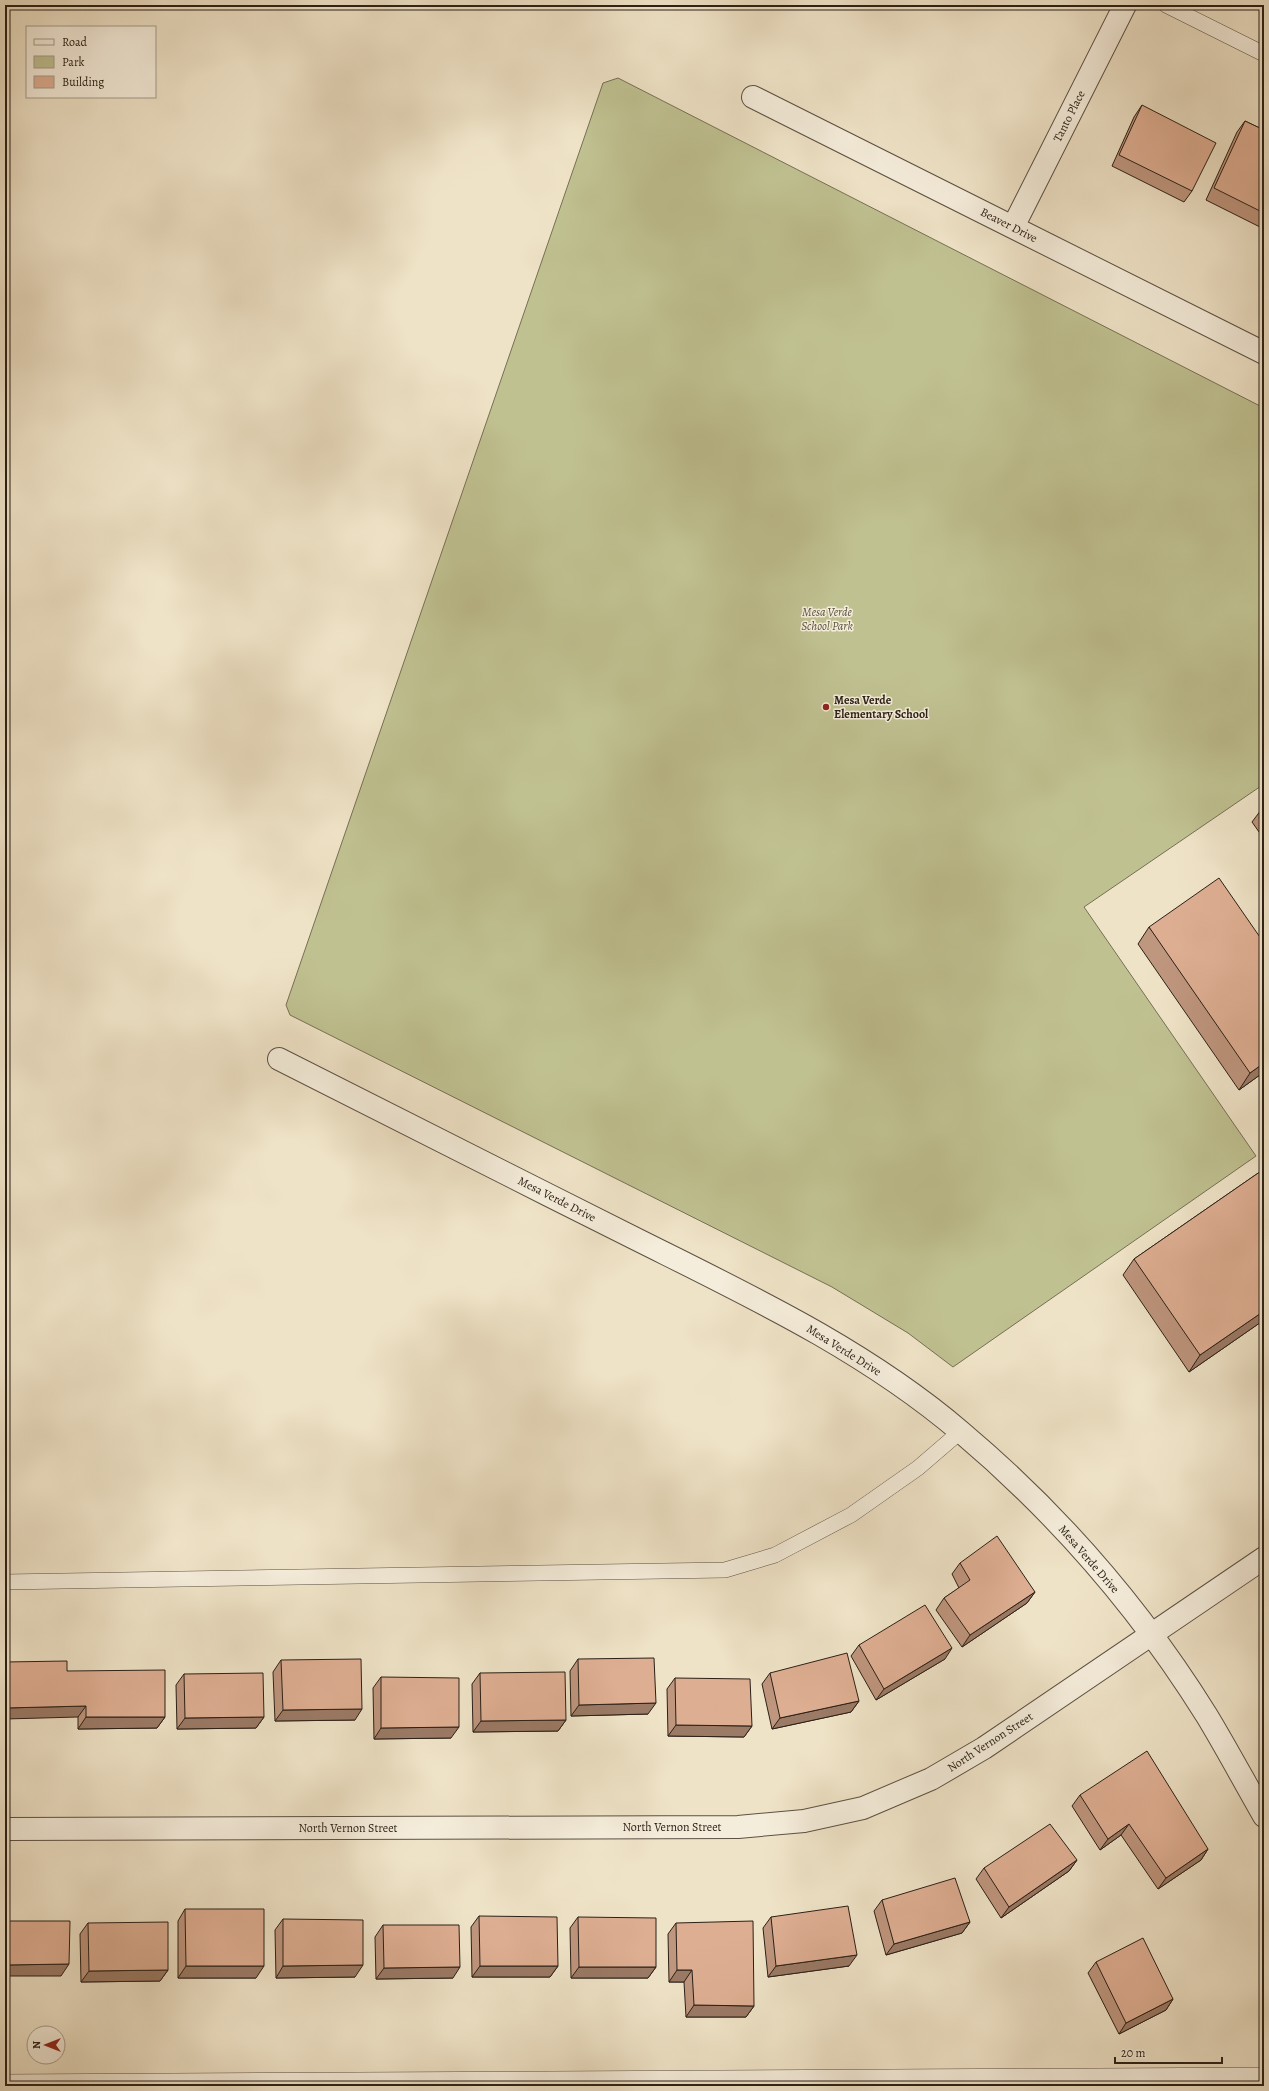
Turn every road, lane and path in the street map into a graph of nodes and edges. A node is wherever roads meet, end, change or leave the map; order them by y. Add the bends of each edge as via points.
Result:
1 (1125, 5) edge
2 (1166, 5) edge
3 (1264, 54) edge
4 (753, 97) dead end
5 (1013, 227) junction
6 (1264, 353) edge
7 (278, 1059) dead end
8 (961, 1431) junction
9 (1264, 1558) edge
10 (5, 1582) edge
11 (1150, 1634) junction
12 (1264, 1816) edge
13 (5, 1829) edge
14 (1264, 2075) edge
15 (5, 2082) edge

1 - 5 street, Tanto Place
2 - 3 lane
4 - 5 street, Beaver Drive
5 - 6 street, Beaver Drive
7 - 8 street, Mesa Verde Drive via 774,1308 877,1370
8 - 10 lane via 918,1468 851,1515 775,1555 725,1570
8 - 11 street, Mesa Verde Drive via 1025,1490 1080,1547
9 - 11 street, North Vernon Street
11 - 12 street, Mesa Verde Drive via 1206,1715
11 - 13 street, North Vernon Street via 984,1748 931,1779 863,1808 804,1821 738,1827
14 - 15 lane

